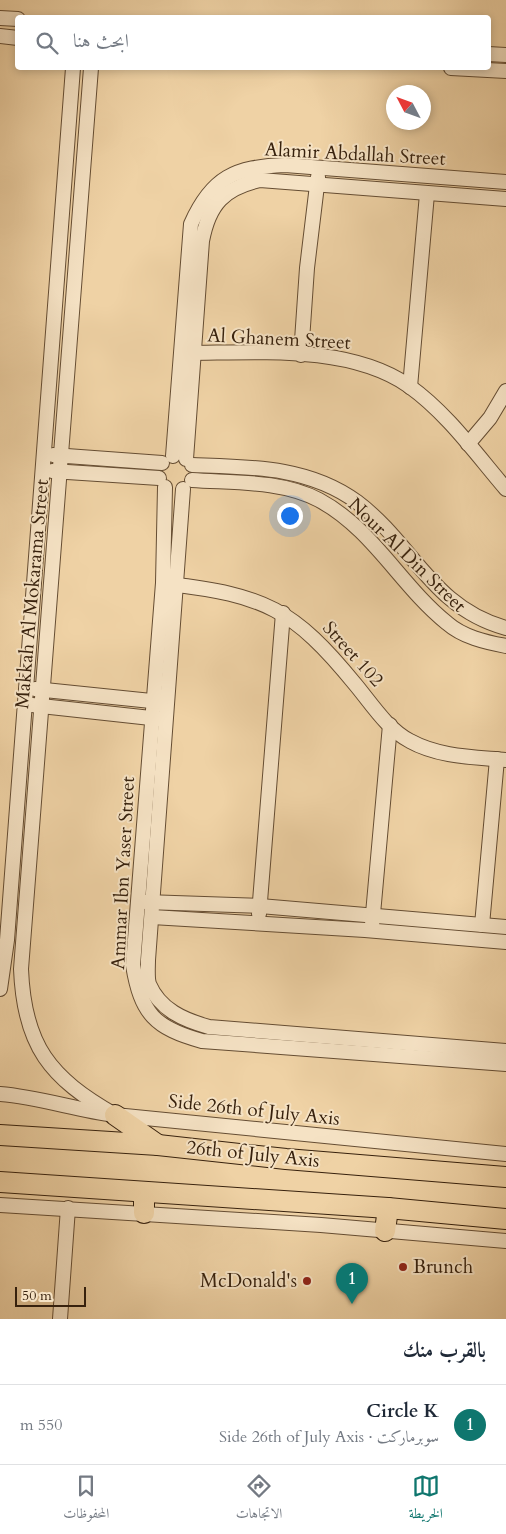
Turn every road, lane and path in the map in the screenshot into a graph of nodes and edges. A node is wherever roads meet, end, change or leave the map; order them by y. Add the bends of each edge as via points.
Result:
1 (0, 18) edge
2 (15, 19) edge
3 (0, 36) edge
4 (15, 38) edge
5 (491, 54) edge
6 (506, 55) edge
7 (73, 70) edge
8 (91, 70) edge
9 (488, 70) edge
10 (506, 71) edge
11 (319, 167) junction
12 (405, 174) junction
13 (433, 176) junction
14 (506, 182) edge
15 (317, 186) junction
16 (405, 192) junction
17 (430, 194) junction
18 (506, 199) edge
19 (204, 212) junction
20 (50, 346) junction
21 (70, 346) junction
22 (187, 353) junction
23 (301, 356) junction
24 (410, 387) junction
25 (506, 391) edge
26 (468, 444) junction
27 (43, 454) junction
28 (62, 456) junction
29 (178, 461) junction
30 (42, 470) junction
31 (61, 471) junction
32 (162, 482) junction
33 (188, 485) junction
34 (506, 489) edge
35 (422, 570) junction
36 (407, 582) junction
37 (163, 583) junction
38 (178, 585) junction
39 (283, 613) junction
40 (506, 628) edge
41 (506, 646) edge
42 (25, 688) junction
43 (43, 690) junction
44 (159, 702) junction
45 (24, 704) junction
46 (42, 706) junction
47 (151, 718) junction
48 (165, 719) junction
49 (390, 725) junction
50 (501, 759) edge
51 (18, 780) junction
52 (36, 781) junction
53 (16, 806) junction
54 (34, 807) junction
55 (13, 858) junction
56 (30, 858) junction
57 (139, 901) junction
58 (153, 902) junction
59 (260, 906) junction
60 (373, 916) junction
61 (152, 917) junction
62 (259, 922) junction
63 (8, 925) junction
64 (482, 925) junction
65 (24, 926) junction
66 (506, 927) edge
67 (372, 930) junction
68 (506, 942) edge
69 (0, 989) edge
70 (228, 1029) junction
71 (226, 1043) junction
72 (357, 1046) junction
73 (500, 1057) edge
74 (0, 1094) edge
75 (115, 1115) junction
76 (0, 1135) edge
77 (158, 1144) junction
78 (506, 1154) edge
79 (506, 1177) edge
80 (0, 1182) edge
81 (144, 1192) junction
82 (0, 1205) edge
83 (68, 1208) junction
84 (388, 1208) junction
85 (144, 1213) junction
86 (506, 1218) edge
87 (386, 1231) junction
88 (506, 1241) edge
89 (60, 1319) edge

1 - 2 street
3 - 4 street
5 - 6 street
7 - 20 street, Makkah Al Mokarama Street
8 - 21 street, Makkah Al Mokarama Street
9 - 10 street
11 - 12 street, Alamir Abdallah Street
11 - 15 street
11 - 19 street, Alamir Abdallah Street via 259,166 236,172 216,184
12 - 13 street, Alamir Abdallah Street
12 - 16 street via 402,183
13 - 14 street, Alamir Abdallah Street
13 - 17 street
15 - 16 street, Alamir Abdallah Street
15 - 19 street, Alamir Abdallah Street via 260,180 242,184
15 - 23 street
16 - 17 street, Alamir Abdallah Street
17 - 18 street, Alamir Abdallah Street
17 - 24 street
19 - 22 street, Alamir Abdallah Street via 190,224 188,240
20 - 21 street
20 - 27 street, Makkah Al Mokarama Street
21 - 28 street, Makkah Al Mokarama Street
22 - 23 street, Al Ghanem Street
22 - 29 street, Alamir Abdallah Street
23 - 24 street, Al Ghanem Street via 359,363 386,372
24 - 26 street, Al Ghanem Street
25 - 26 street via 490,418
26 - 34 street, Al Ghanem Street
27 - 28 street, Nour Al Din Street
27 - 30 street, Makkah Al Mokarama Street
28 - 29 street, Nour Al Din Street
28 - 31 street, Makkah Al Mokarama Street
29 - 32 street, Ammar Ibn Yaser Street
29 - 33 street, Ammar Ibn Yaser Street
29 - 35 street, Nour Al Din Street via 290,472 324,483 356,502 383,526
30 - 31 street
30 - 42 street, Makkah Al Mokarama Street
31 - 32 street
31 - 43 street, Makkah Al Mokarama Street
32 - 33 street, Nour Al Din Street via 174,490
32 - 37 street, Ammar Ibn Yaser Street
33 - 36 street, Nour Al Din Street via 286,488 318,500 346,517
33 - 38 street, Ammar Ibn Yaser Street
35 - 36 street
35 - 40 street, Nour Al Din Street via 460,608 487,623
36 - 41 street, Nour Al Din Street via 448,624 478,640
37 - 38 street, Street 102
37 - 44 street, Ammar Ibn Yaser Street
38 - 39 street, Street 102 via 241,596
38 - 44 street, Ammar Ibn Yaser Street
39 - 49 street, Street 102 via 330,652
39 - 59 street
42 - 43 street
42 - 45 street, Makkah Al Mokarama Street
43 - 44 street
43 - 46 street, Makkah Al Mokarama Street
44 - 47 street, Ammar Ibn Yaser Street
44 - 48 street, Ammar Ibn Yaser Street
45 - 46 street
45 - 51 street, Makkah Al Mokarama Street
46 - 47 street
46 - 52 street, Makkah Al Mokarama Street
47 - 48 street
47 - 57 street, Ammar Ibn Yaser Street
48 - 58 street, Ammar Ibn Yaser Street
49 - 50 street, Street 102 via 409,741 428,750
49 - 60 street
50 - 64 street
51 - 52 street
51 - 53 street, Makkah Al Mokarama Street
52 - 54 street, Makkah Al Mokarama Street
53 - 54 street
53 - 55 street, Makkah Al Mokarama Street
54 - 56 street, Makkah Al Mokarama Street
55 - 56 street
55 - 63 street, Makkah Al Mokarama Street
56 - 65 street, Makkah Al Mokarama Street
57 - 58 street
57 - 71 street, Ammar Ibn Yaser Street via 134,965 138,992 151,1017 175,1034
58 - 59 street
58 - 61 street, Ammar Ibn Yaser Street
59 - 60 street
59 - 62 street
60 - 64 street
60 - 67 street
61 - 62 street
61 - 70 street, Ammar Ibn Yaser Street via 149,983 163,1005 184,1020
62 - 67 street
63 - 65 street
63 - 69 street, Makkah Al Mokarama Street
64 - 66 street
65 - 75 street, Makkah Al Mokarama Street via 22,995 27,1020 37,1044 50,1066 69,1086
67 - 68 street
70 - 71 street
70 - 72 street, Ammar Ibn Yaser Street
71 - 72 street, Ammar Ibn Yaser Street
72 - 73 street, Ammar Ibn Yaser Street
74 - 75 street, Side 26th of July Axis
75 - 77 highway
75 - 78 street, Side 26th of July Axis
76 - 77 highway, 26th of July Axis
77 - 79 highway, 26th of July Axis via 286,1159
80 - 81 highway
81 - 84 highway
81 - 85 highway
82 - 83 street
83 - 85 street
83 - 89 street
84 - 86 highway
84 - 87 highway
85 - 87 street
87 - 88 street

